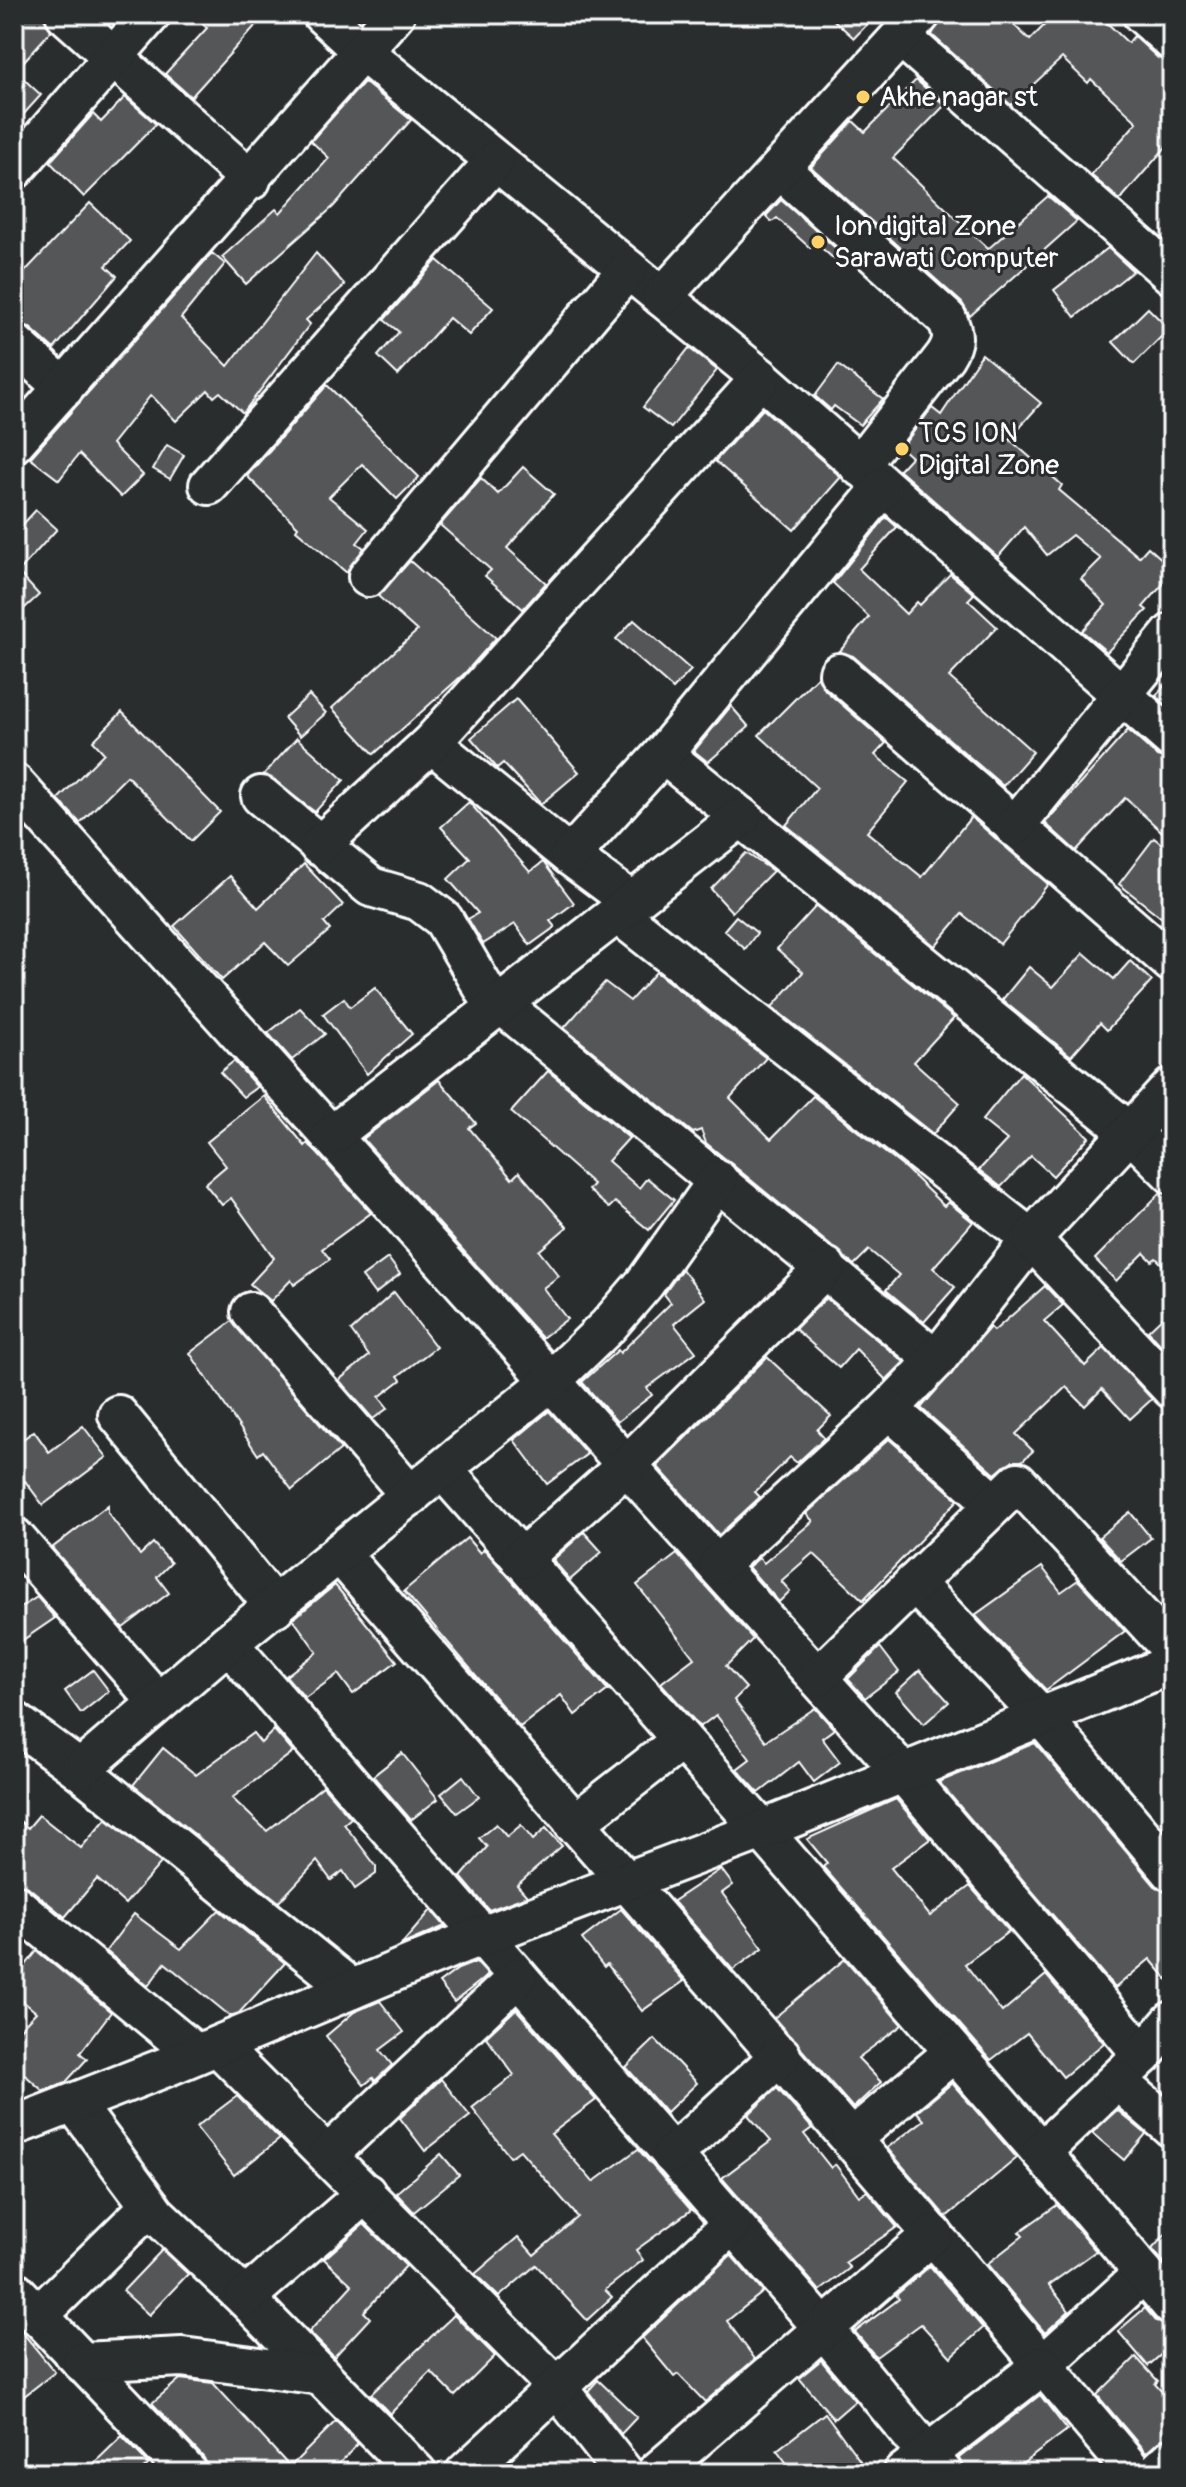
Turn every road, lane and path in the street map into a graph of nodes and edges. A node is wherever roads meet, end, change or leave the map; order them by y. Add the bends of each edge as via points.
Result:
1 (65, 14) edge
2 (151, 14) edge
3 (322, 14) edge
4 (395, 14) edge
5 (1142, 14) edge
6 (911, 26) edge
7 (1172, 41) edge
8 (363, 52) junction
9 (113, 55) junction
10 (495, 161) junction
11 (16, 164) edge
12 (780, 169) junction
13 (251, 180) junction
14 (628, 269) junction
15 (1172, 275) edge
16 (662, 297) junction
17 (14, 343) edge
18 (761, 378) junction
19 (64, 388) junction
20 (14, 443) edge
21 (871, 477) junction
22 (209, 485) dead end
23 (368, 577) dead end
24 (1172, 633) edge
25 (839, 673) dead end
26 (1121, 695) junction
27 (1172, 739) edge
28 (431, 743) junction
29 (663, 754) junction
30 (14, 783) edge
31 (261, 796) dead end
32 (741, 817) junction
33 (1014, 827) junction
34 (319, 846) junction
35 (570, 856) junction
36 (625, 908) junction
37 (1172, 963) edge
38 (500, 1005) junction
39 (1172, 1087) edge
40 (1131, 1133) junction
41 (331, 1136) junction
42 (1172, 1174) edge
43 (718, 1180) junction
44 (1031, 1239) junction
45 (826, 1267) junction
46 (251, 1312) dead end
47 (936, 1360) junction
48 (551, 1381) junction
49 (1172, 1389) edge
50 (889, 1409) junction
51 (118, 1415) dead end
52 (627, 1465) junction
53 (443, 1470) junction
54 (411, 1496) junction
55 (995, 1504) junction
56 (14, 1537) edge
57 (340, 1554) junction
58 (521, 1559) junction
59 (718, 1565) junction
60 (914, 1583) junction
61 (275, 1607) junction
62 (228, 1643) junction
63 (1172, 1650) edge
64 (1172, 1664) edge
65 (818, 1677) junction
66 (158, 1702) junction
67 (1042, 1717) junction
68 (14, 1721) edge
69 (682, 1740) junction
70 (80, 1770) junction
71 (903, 1773) junction
72 (574, 1824) junction
73 (762, 1830) junction
74 (1172, 1872) edge
75 (622, 1881) junction
76 (14, 1904) edge
77 (482, 1936) junction
78 (518, 1977) junction
79 (352, 1989) junction
80 (1172, 2021) edge
81 (207, 2050) junction
82 (954, 2052) junction
83 (781, 2055) junction
84 (1130, 2068) junction
85 (36, 2109) edge
86 (1172, 2128) edge
87 (851, 2139) junction
88 (1041, 2152) junction
89 (328, 2155) junction
90 (672, 2155) junction
91 (366, 2193) junction
92 (150, 2206) junction
93 (731, 2225) junction
94 (933, 2234) junction
95 (1144, 2273) junction
96 (245, 2298) junction
97 (26, 2303) edge
98 (1172, 2306) edge
99 (824, 2329) junction
100 (82, 2362) junction
101 (1043, 2365) junction
102 (321, 2375) junction
103 (556, 2386) junction
104 (1172, 2458) edge
105 (925, 2467) edge
106 (188, 2473) edge
107 (417, 2473) edge
108 (465, 2473) edge
109 (624, 2473) edge
110 (656, 2473) edge
111 (1134, 2473) edge
112 (1156, 2473) edge

1 - 9 street
2 - 9 street
3 - 8 street
4 - 8 street
5 - 7 street
6 - 12 street
6 - 15 street
8 - 10 street
8 - 13 street
9 - 11 street
9 - 13 street
10 - 14 street
10 - 22 street
12 - 16 street
12 - 21 street via 947,319 953,331 953,343
13 - 19 street
14 - 16 street
14 - 23 street
16 - 18 street
17 - 19 street
18 - 21 street
18 - 28 street
19 - 20 street
21 - 26 street
21 - 29 street
24 - 26 street
25 - 33 street
26 - 27 street
26 - 33 street
28 - 34 street
28 - 35 street
29 - 32 street
29 - 35 street
30 - 41 street
31 - 34 street
32 - 36 street
32 - 40 street
33 - 37 street
34 - 38 street via 371,887 419,901 443,919 470,970
35 - 36 street
36 - 38 street
36 - 44 street
38 - 41 street
38 - 43 street
39 - 40 street
40 - 42 street
40 - 44 street
41 - 48 street
43 - 45 street
43 - 48 street via 645,1283
44 - 47 street
44 - 49 street
45 - 47 street
45 - 52 street
46 - 54 street
47 - 50 street
48 - 52 street
48 - 53 street
50 - 55 street
50 - 59 street
51 - 61 street
52 - 58 street
52 - 59 street
53 - 54 street
53 - 58 street
54 - 57 street
55 - 60 street
55 - 63 street via 1018,1482
56 - 66 street
57 - 61 street
57 - 72 street
58 - 69 street
59 - 65 street
60 - 65 street
60 - 67 street
61 - 62 street
62 - 66 street
62 - 77 street
64 - 67 street
65 - 71 street
66 - 70 street
67 - 71 street
67 - 74 street
68 - 70 street
69 - 72 street
69 - 73 street
70 - 79 street
71 - 73 street
71 - 84 street
72 - 75 street
73 - 75 street
73 - 82 street
75 - 77 street
75 - 83 street
76 - 81 street
77 - 78 street
77 - 79 street
78 - 89 street
78 - 90 street
79 - 81 street
80 - 84 street
81 - 85 street
81 - 89 street
82 - 87 street
82 - 88 street
83 - 87 street
83 - 90 street
84 - 86 street
84 - 88 street
85 - 92 street
87 - 94 street
88 - 95 street
89 - 91 street
90 - 93 street
91 - 96 street
91 - 103 street
92 - 96 street
92 - 97 street
93 - 99 street
93 - 103 street
94 - 99 street
94 - 101 street
95 - 98 street
95 - 101 street
96 - 102 street
97 - 100 street
99 - 105 street
99 - 110 street
100 - 102 street via 182,2357
100 - 106 street
101 - 105 street
101 - 111 street
102 - 107 street
103 - 108 street
103 - 109 street
104 - 112 street

